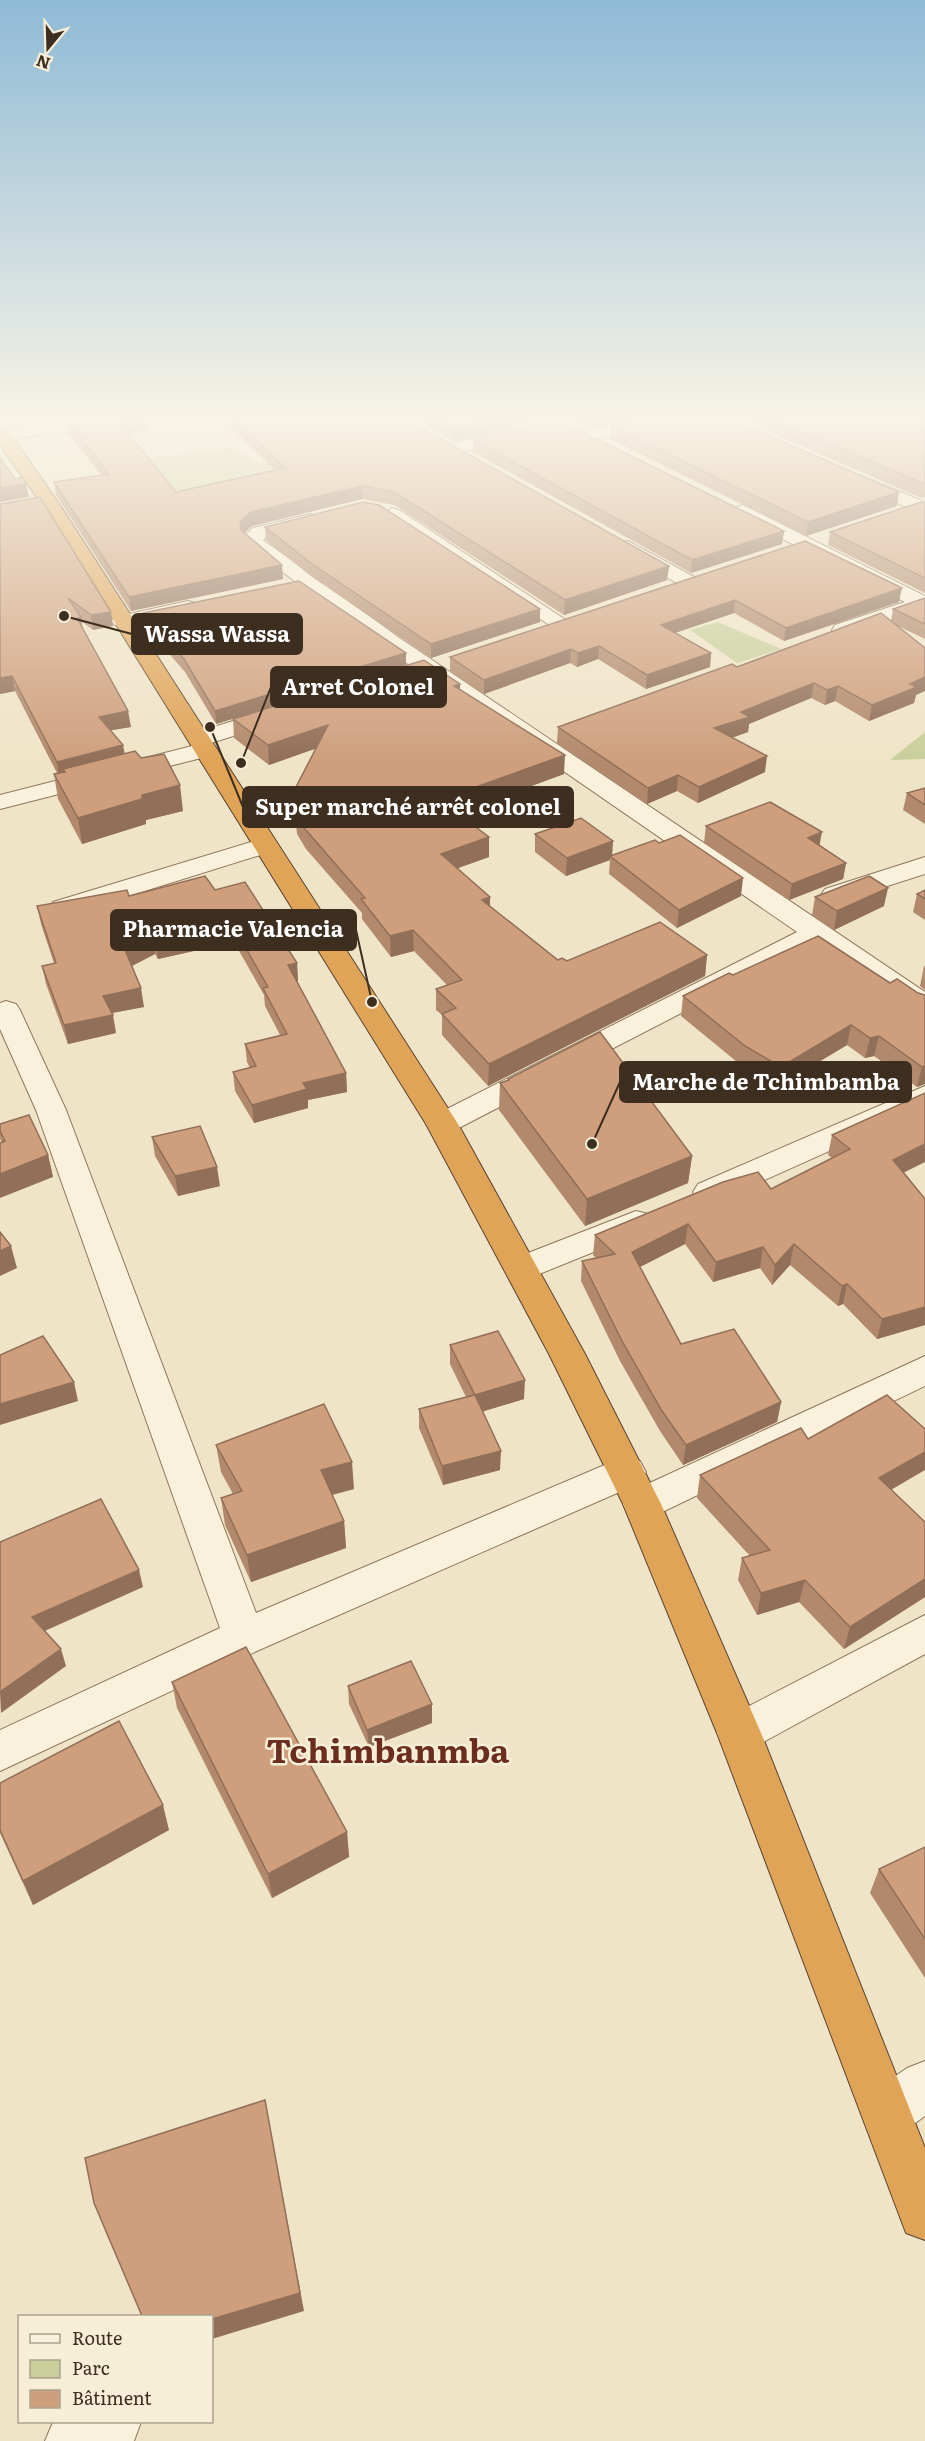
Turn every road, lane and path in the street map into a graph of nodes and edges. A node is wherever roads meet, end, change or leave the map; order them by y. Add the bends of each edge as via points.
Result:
1 (60, 534) edge
2 (257, 534) edge
3 (424, 534) edge
4 (789, 534) edge
5 (838, 534) edge
6 (612, 538) edge
7 (808, 543) junction
8 (776, 554) edge
9 (711, 575) edge
10 (689, 582) junction
11 (667, 589) edge
12 (213, 602) edge
13 (582, 617) edge
14 (122, 621) junction
15 (561, 624) junction
16 (539, 632) edge
17 (818, 639) edge
18 (290, 711) edge
19 (202, 744) junction
20 (1, 799) edge
21 (264, 846) junction
22 (925, 865) edge
23 (787, 913) junction
24 (40, 914) edge
25 (816, 933) junction
26 (925, 1005) edge
27 (6, 1010) dead end
28 (925, 1096) edge
29 (442, 1124) junction
30 (522, 1269) junction
31 (925, 1370) edge
32 (634, 1488) junction
33 (925, 1633) edge
34 (244, 1637) junction
35 (739, 1732) junction
36 (0, 1751) edge
37 (925, 2086) edge
38 (886, 2113) junction
39 (925, 2214) edge
40 (109, 2423) edge
41 (74, 2441) edge

1 - 14 highway
2 - 23 street via 254,542 293,585 544,734
3 - 15 street
4 - 7 street
5 - 7 street
6 - 10 street
7 - 8 street
7 - 17 street via 919,601
9 - 10 street
10 - 11 street
12 - 14 street
13 - 15 street
14 - 19 highway
15 - 16 street
18 - 19 street
19 - 20 street
19 - 21 highway
21 - 24 street
21 - 29 highway
22 - 23 street
23 - 25 street
25 - 26 street
25 - 29 street
27 - 34 street via 36,1116
28 - 30 street
29 - 30 highway
30 - 32 highway
31 - 32 street
32 - 34 street
32 - 35 highway
33 - 35 street
34 - 36 street
35 - 38 highway
37 - 38 street
38 - 39 highway
40 - 41 street

